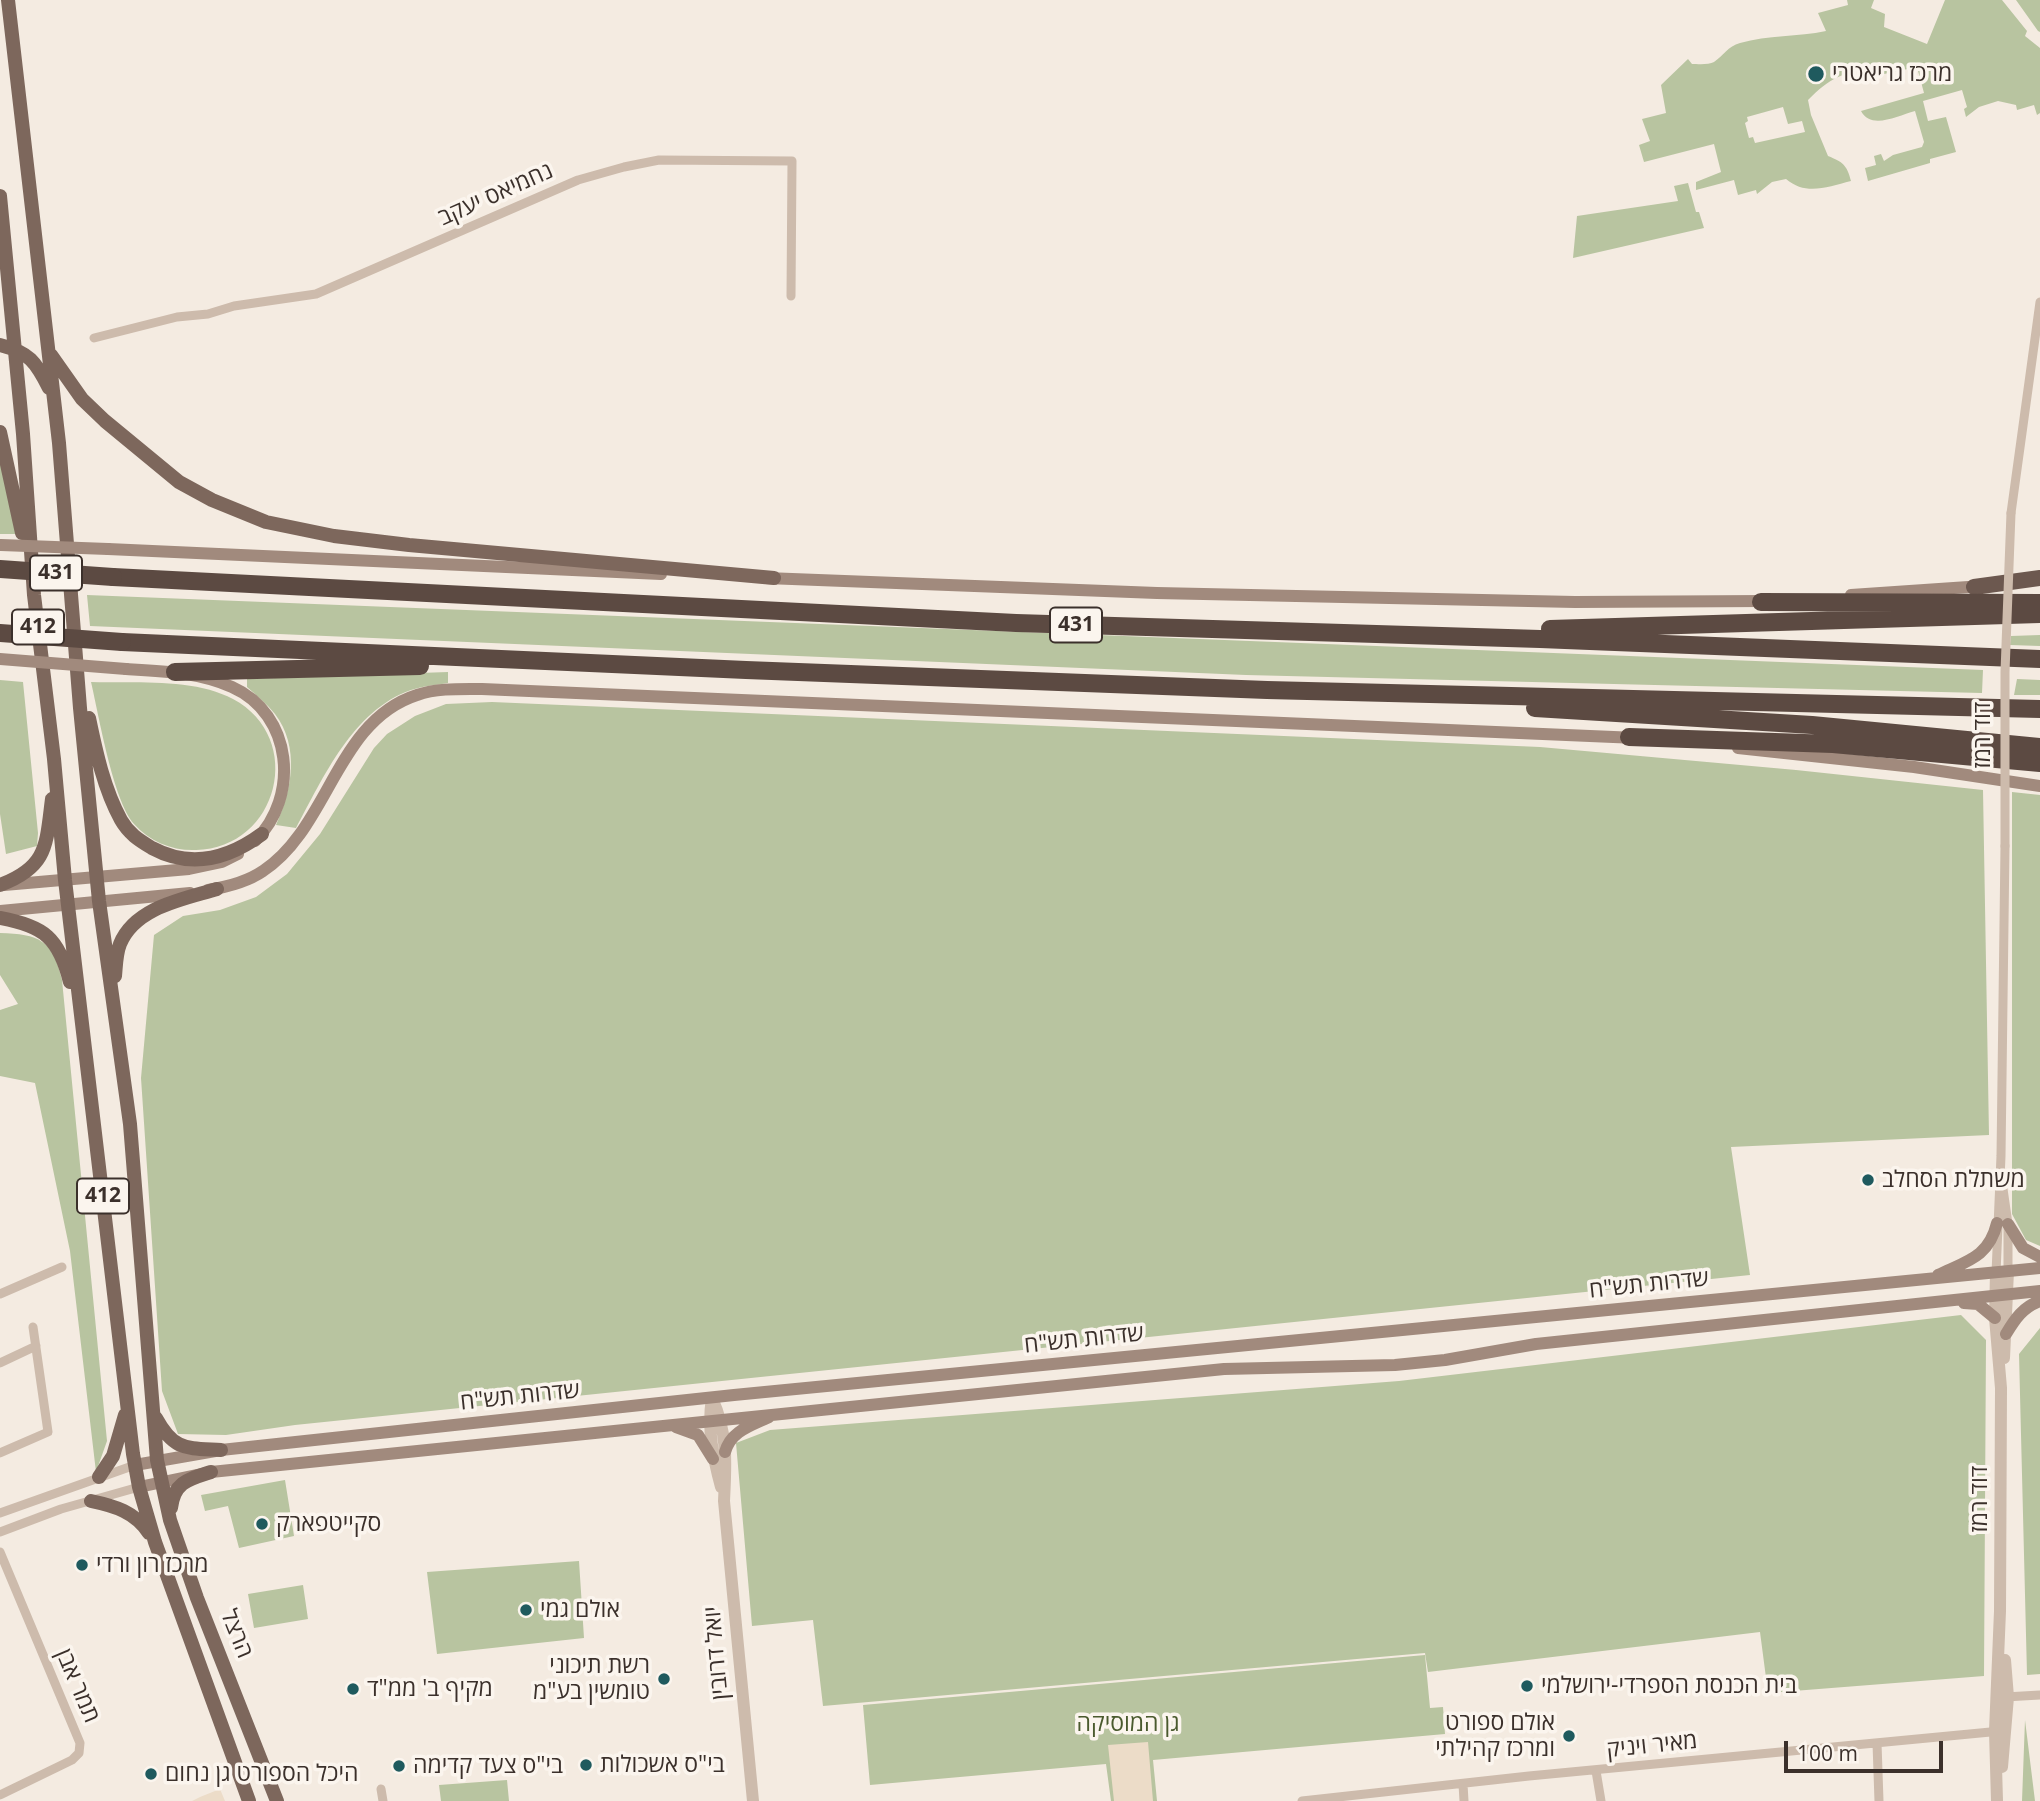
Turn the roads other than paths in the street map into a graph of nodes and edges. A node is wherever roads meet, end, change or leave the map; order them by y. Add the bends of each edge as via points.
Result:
1 (8, 0) edge
2 (0, 195) edge
3 (6, 239) junction
4 (0, 286) edge
5 (791, 296) dead end
6 (2040, 302) edge
7 (94, 338) dead end
8 (0, 345) edge
9 (15, 348) junction
10 (48, 351) junction
11 (53, 398) junction
12 (0, 432) edge
13 (0, 545) edge
14 (0, 569) edge
15 (774, 578) junction
16 (2040, 580) edge
17 (1974, 586) joint
18 (34, 595) junction
19 (1761, 602) junction
20 (2040, 603) edge
21 (2040, 614) edge
22 (0, 633) edge
23 (1358, 634) junction
24 (76, 655) junction
25 (0, 659) edge
26 (2040, 659) edge
27 (550, 662) junction
28 (175, 672) junction
29 (1266, 690) junction
30 (2040, 709) edge
31 (1629, 737) junction
32 (2040, 747) edge
33 (54, 759) junction
34 (2040, 763) edge
35 (2040, 786) edge
36 (262, 834) junction
37 (97, 877) junction
38 (65, 880) junction
39 (0, 885) edge
40 (217, 888) junction
41 (99, 901) junction
42 (68, 905) junction
43 (0, 911) edge
44 (0, 918) edge
45 (115, 1020) junction
46 (85, 1049) junction
47 (2002, 1224) junction
48 (2040, 1258) edge
49 (62, 1267) dead end
50 (2040, 1268) edge
51 (2002, 1272) junction
52 (1931, 1279) junction
53 (2040, 1291) edge
54 (0, 1294) edge
55 (2001, 1296) junction
56 (1950, 1301) junction
57 (2040, 1301) edge
58 (1995, 1318) junction
59 (33, 1327) dead end
60 (2006, 1334) junction
61 (36, 1346) junction
62 (0, 1363) edge
63 (2001, 1388) junction
64 (712, 1398) junction
65 (126, 1411) junction
66 (775, 1413) junction
67 (154, 1414) junction
68 (715, 1420) junction
69 (662, 1425) junction
70 (221, 1450) junction
71 (725, 1452) junction
72 (0, 1453) edge
73 (713, 1459) junction
74 (157, 1460) junction
75 (135, 1465) junction
76 (211, 1472) junction
77 (99, 1478) junction
78 (162, 1481) junction
79 (139, 1487) junction
80 (91, 1500) junction
81 (724, 1501) junction
82 (0, 1513) edge
83 (170, 1520) junction
84 (0, 1532) edge
85 (155, 1542) junction
86 (0, 1552) edge
87 (2040, 1695) edge
88 (2002, 1697) junction
89 (2000, 1731) junction
90 (1877, 1743) junction
91 (1596, 1771) junction
92 (1463, 1784) junction
93 (381, 1788) dead end
94 (0, 1795) edge
95 (249, 1801) edge
96 (277, 1801) edge
97 (383, 1801) edge
98 (753, 1801) edge
99 (1302, 1801) edge
100 (1464, 1801) edge
101 (1601, 1801) edge
102 (1879, 1801) edge
103 (1998, 1801) edge

1 - 10 main road, 412
2 - 3 main road, 412
3 - 4 main road
3 - 9 main road, 412
5 - 7 street, נחמיאס יעקב via 792,161 659,160 578,180 316,294 177,317
6 - 47 street, דוד רמז, bridge via 2011,513 2005,672
8 - 9 main road
9 - 11 main road via 32,360
9 - 18 main road, 412
10 - 11 main road, 412
10 - 15 main road via 82,399 179,482 266,522 397,544
11 - 24 main road, 412
12 - 18 main road
13 - 15 main road, bridge
14 - 23 highway, 431, bridge via 1016,623
15 - 19 main road via 1199,594
16 - 17 highway
17 - 19 main road
18 - 33 main road, 412
19 - 20 highway
21 - 23 highway
22 - 27 highway, bridge
23 - 26 highway, 431
24 - 36 main road via 106,781 132,836 164,854 201,860 237,851
24 - 37 main road, 412
25 - 28 main road, bridge
27 - 28 highway
27 - 29 highway
28 - 36 main road via 234,688 258,705 274,726 283,753 284,781 275,813
29 - 30 highway
29 - 32 highway via 1751,720
31 - 34 highway via 1833,744
31 - 35 main road via 1914,767
31 - 40 main road via 448,690 403,701 377,719 281,855 251,878
33 - 38 main road, 412
33 - 39 main road via 43,850 30,871
36 - 37 main road via 232,858 206,867
37 - 38 main road
37 - 41 main road, 412
38 - 39 main road
38 - 42 main road, 412
40 - 41 main road
40 - 45 main road via 164,905 125,935 115,974
41 - 42 main road
41 - 45 main road, 412
42 - 43 main road
42 - 46 main road, 412
44 - 46 main road via 28,926 57,945 68,972
45 - 67 main road, 412 via 134,1166
46 - 65 main road, 412
47 - 48 main road via 2023,1248
47 - 51 street, דוד רמז
47 - 52 main road via 1979,1255
49 - 54 street
50 - 51 main road, שדרות תש"ח
51 - 52 main road, שדרות תש"ח
51 - 55 street, דוד רמז
52 - 64 main road, שדרות תש"ח
53 - 55 main road, שדרות תש"ח
55 - 56 main road, שדרות תש"ח
55 - 58 street, דוד רמז
55 - 60 street, דוד רמז
56 - 58 main road via 1978,1304
56 - 66 main road, שדרות תש"ח via 1536,1344 1395,1365 1224,1369
57 - 60 main road via 2022,1311
58 - 63 street, דוד רמז
59 - 61 street
60 - 63 street, דוד רמז
61 - 62 street
61 - 72 street via 48,1432
63 - 88 street, דוד רמז
64 - 68 street, יואל דרובין
64 - 70 main road, שדרות תש"ח
65 - 75 main road, 412
65 - 77 main road via 113,1456
66 - 68 main road, שדרות תש"ח
66 - 71 main road via 735,1434
67 - 70 main road via 174,1443
67 - 74 main road, 412
68 - 69 main road, שדרות תש"ח
68 - 71 street, יואל דרובין
68 - 73 street, יואל דרובין
69 - 73 main road via 698,1435
69 - 76 main road, שדרות תש"ח
70 - 74 main road, שדרות תש"ח
71 - 81 street, יואל דרובין
73 - 81 street, יואל דרובין
74 - 75 main road, שדרות תש"ח
74 - 78 main road, 412
75 - 77 street
75 - 79 main road, 412
76 - 78 main road, שדרות תש"ח
76 - 83 main road via 175,1490
77 - 82 street
78 - 79 main road, שדרות תש"ח
78 - 83 main road, הרצל / 412
79 - 80 street
79 - 85 main road, הרצל / 412
80 - 84 street
80 - 85 main road via 114,1505 140,1521
81 - 98 street, יואל דרובין
83 - 96 main road, הרצל / 412
85 - 95 main road, הרצל / 412
86 - 94 street, תמר אבן via 80,1744 72,1760
87 - 88 street
88 - 89 street, דוד רמז
89 - 90 street, מאיר ויניק
89 - 103 street, דוד רמז
90 - 91 street, מאיר ויניק
90 - 102 street
91 - 92 street, מאיר ויניק
91 - 101 street
92 - 99 street, מאיר ויניק
92 - 100 street
93 - 97 street

